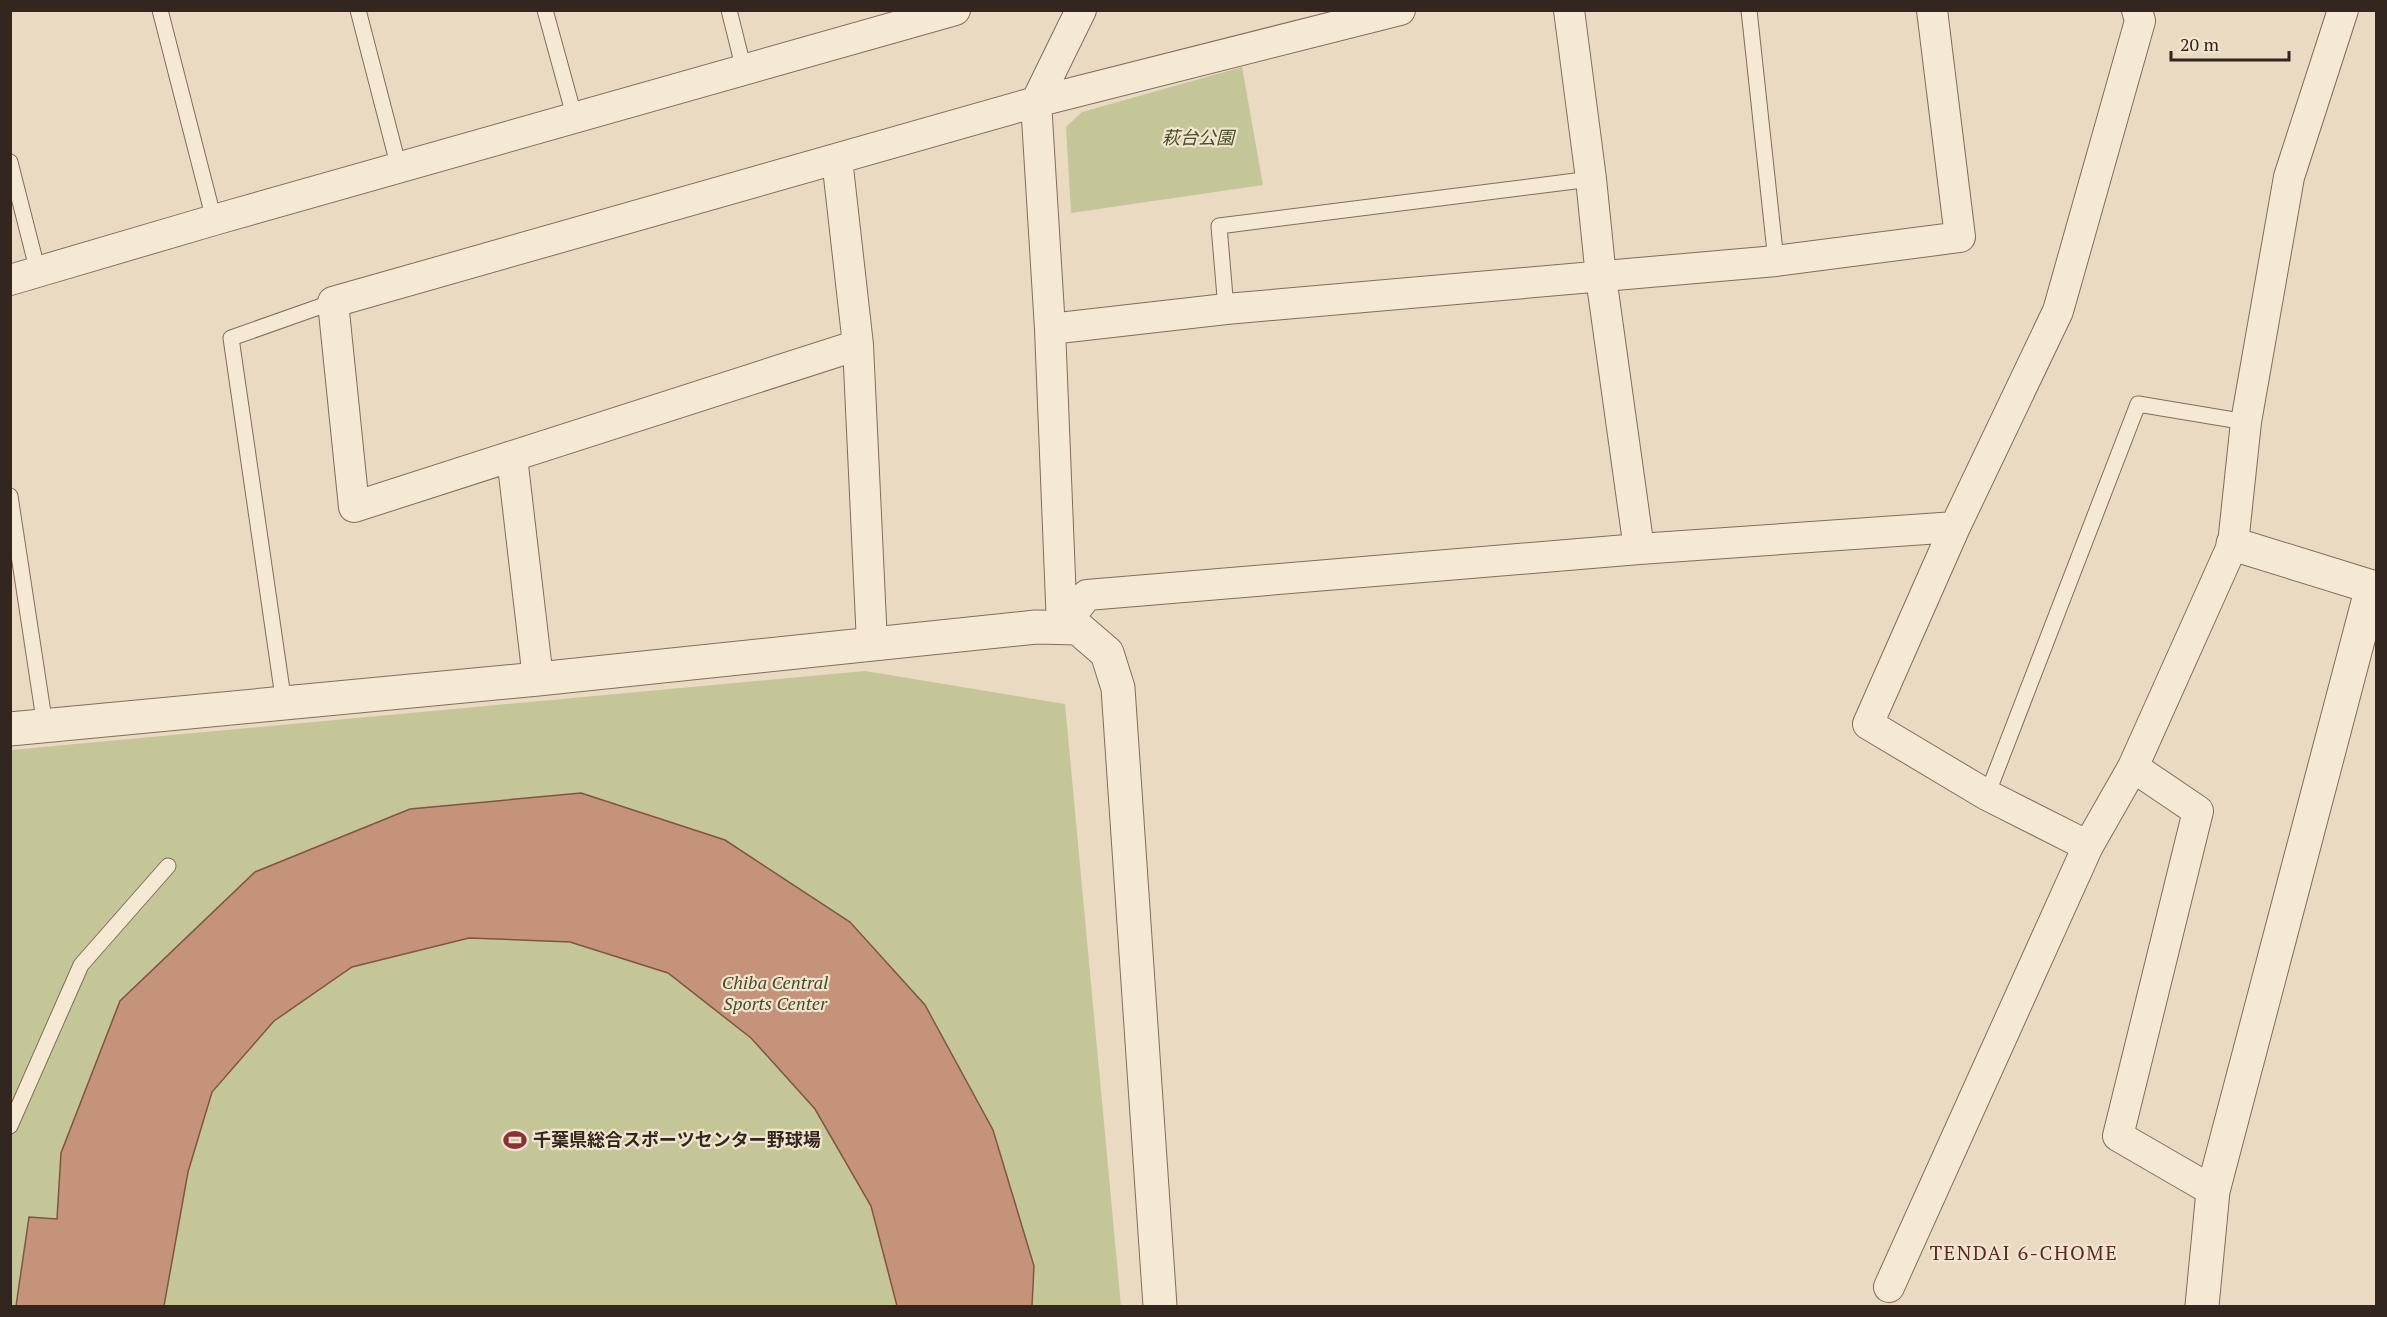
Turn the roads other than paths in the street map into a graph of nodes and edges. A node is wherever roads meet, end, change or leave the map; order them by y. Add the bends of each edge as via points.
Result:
1 (160, 10) edge
2 (358, 10) edge
3 (545, 10) edge
4 (729, 10) edge
5 (955, 10) edge
6 (1081, 10) edge
7 (1400, 10) edge
8 (1569, 10) edge
9 (1749, 10) edge
10 (1932, 10) edge
11 (2137, 10) edge
12 (2343, 10) edge
13 (922, 15) edge
14 (744, 70) junction
15 (1036, 102) junction
16 (574, 119) junction
17 (837, 159) junction
18 (10, 162) edge
19 (399, 168) junction
20 (1591, 179) junction
21 (214, 220) junction
22 (1776, 261) junction
23 (24, 276) edge
24 (1601, 277) junction
25 (333, 302) junction
26 (1226, 309) junction
27 (1050, 329) junction
28 (858, 345) junction
29 (2246, 422) junction
30 (512, 457) junction
31 (10, 496) edge
32 (1955, 527) junction
33 (2233, 544) junction
34 (1639, 549) junction
35 (1062, 627) junction
36 (872, 643) junction
37 (538, 679) junction
38 (284, 704) junction
39 (45, 726) junction
40 (10, 729) edge
41 (2133, 767) junction
42 (1987, 795) junction
43 (2088, 846) junction
44 (168, 866) dead end
45 (10, 1126) edge
46 (2213, 1191) junction
47 (1889, 1287) dead end
48 (1160, 1306) edge
49 (2202, 1306) edge

1 - 21 lane
2 - 19 lane
3 - 16 lane
4 - 14 lane
5 - 13 street
6 - 15 street
7 - 15 street
8 - 20 street
9 - 22 lane
10 - 22 street via 1960,237
11 - 32 street via 2140,21 2058,312
12 - 29 street via 2289,177
13 - 14 street
14 - 16 street
15 - 17 street
15 - 27 street
16 - 19 street
17 - 25 street
17 - 28 street
18 - 23 lane
19 - 21 street
20 - 24 street
20 - 26 lane via 1219,226
21 - 23 street
22 - 24 street
24 - 26 street
24 - 34 street
25 - 30 street via 354,507
25 - 38 lane via 231,338
26 - 27 street
27 - 35 street
28 - 30 street
28 - 36 street
29 - 33 street
29 - 42 lane via 2138,404
30 - 37 street
31 - 39 lane
32 - 34 street
32 - 42 street via 1868,724
33 - 41 street
33 - 46 street via 2372,587
34 - 35 street via 1087,595
35 - 36 street
35 - 48 street via 1078,628 1107,653 1118,688
36 - 37 street
37 - 38 street
38 - 39 street
39 - 40 street
41 - 43 street
41 - 46 street via 2198,811 2118,1136
42 - 43 street
43 - 47 street
44 - 45 lane via 81,965
46 - 49 street

